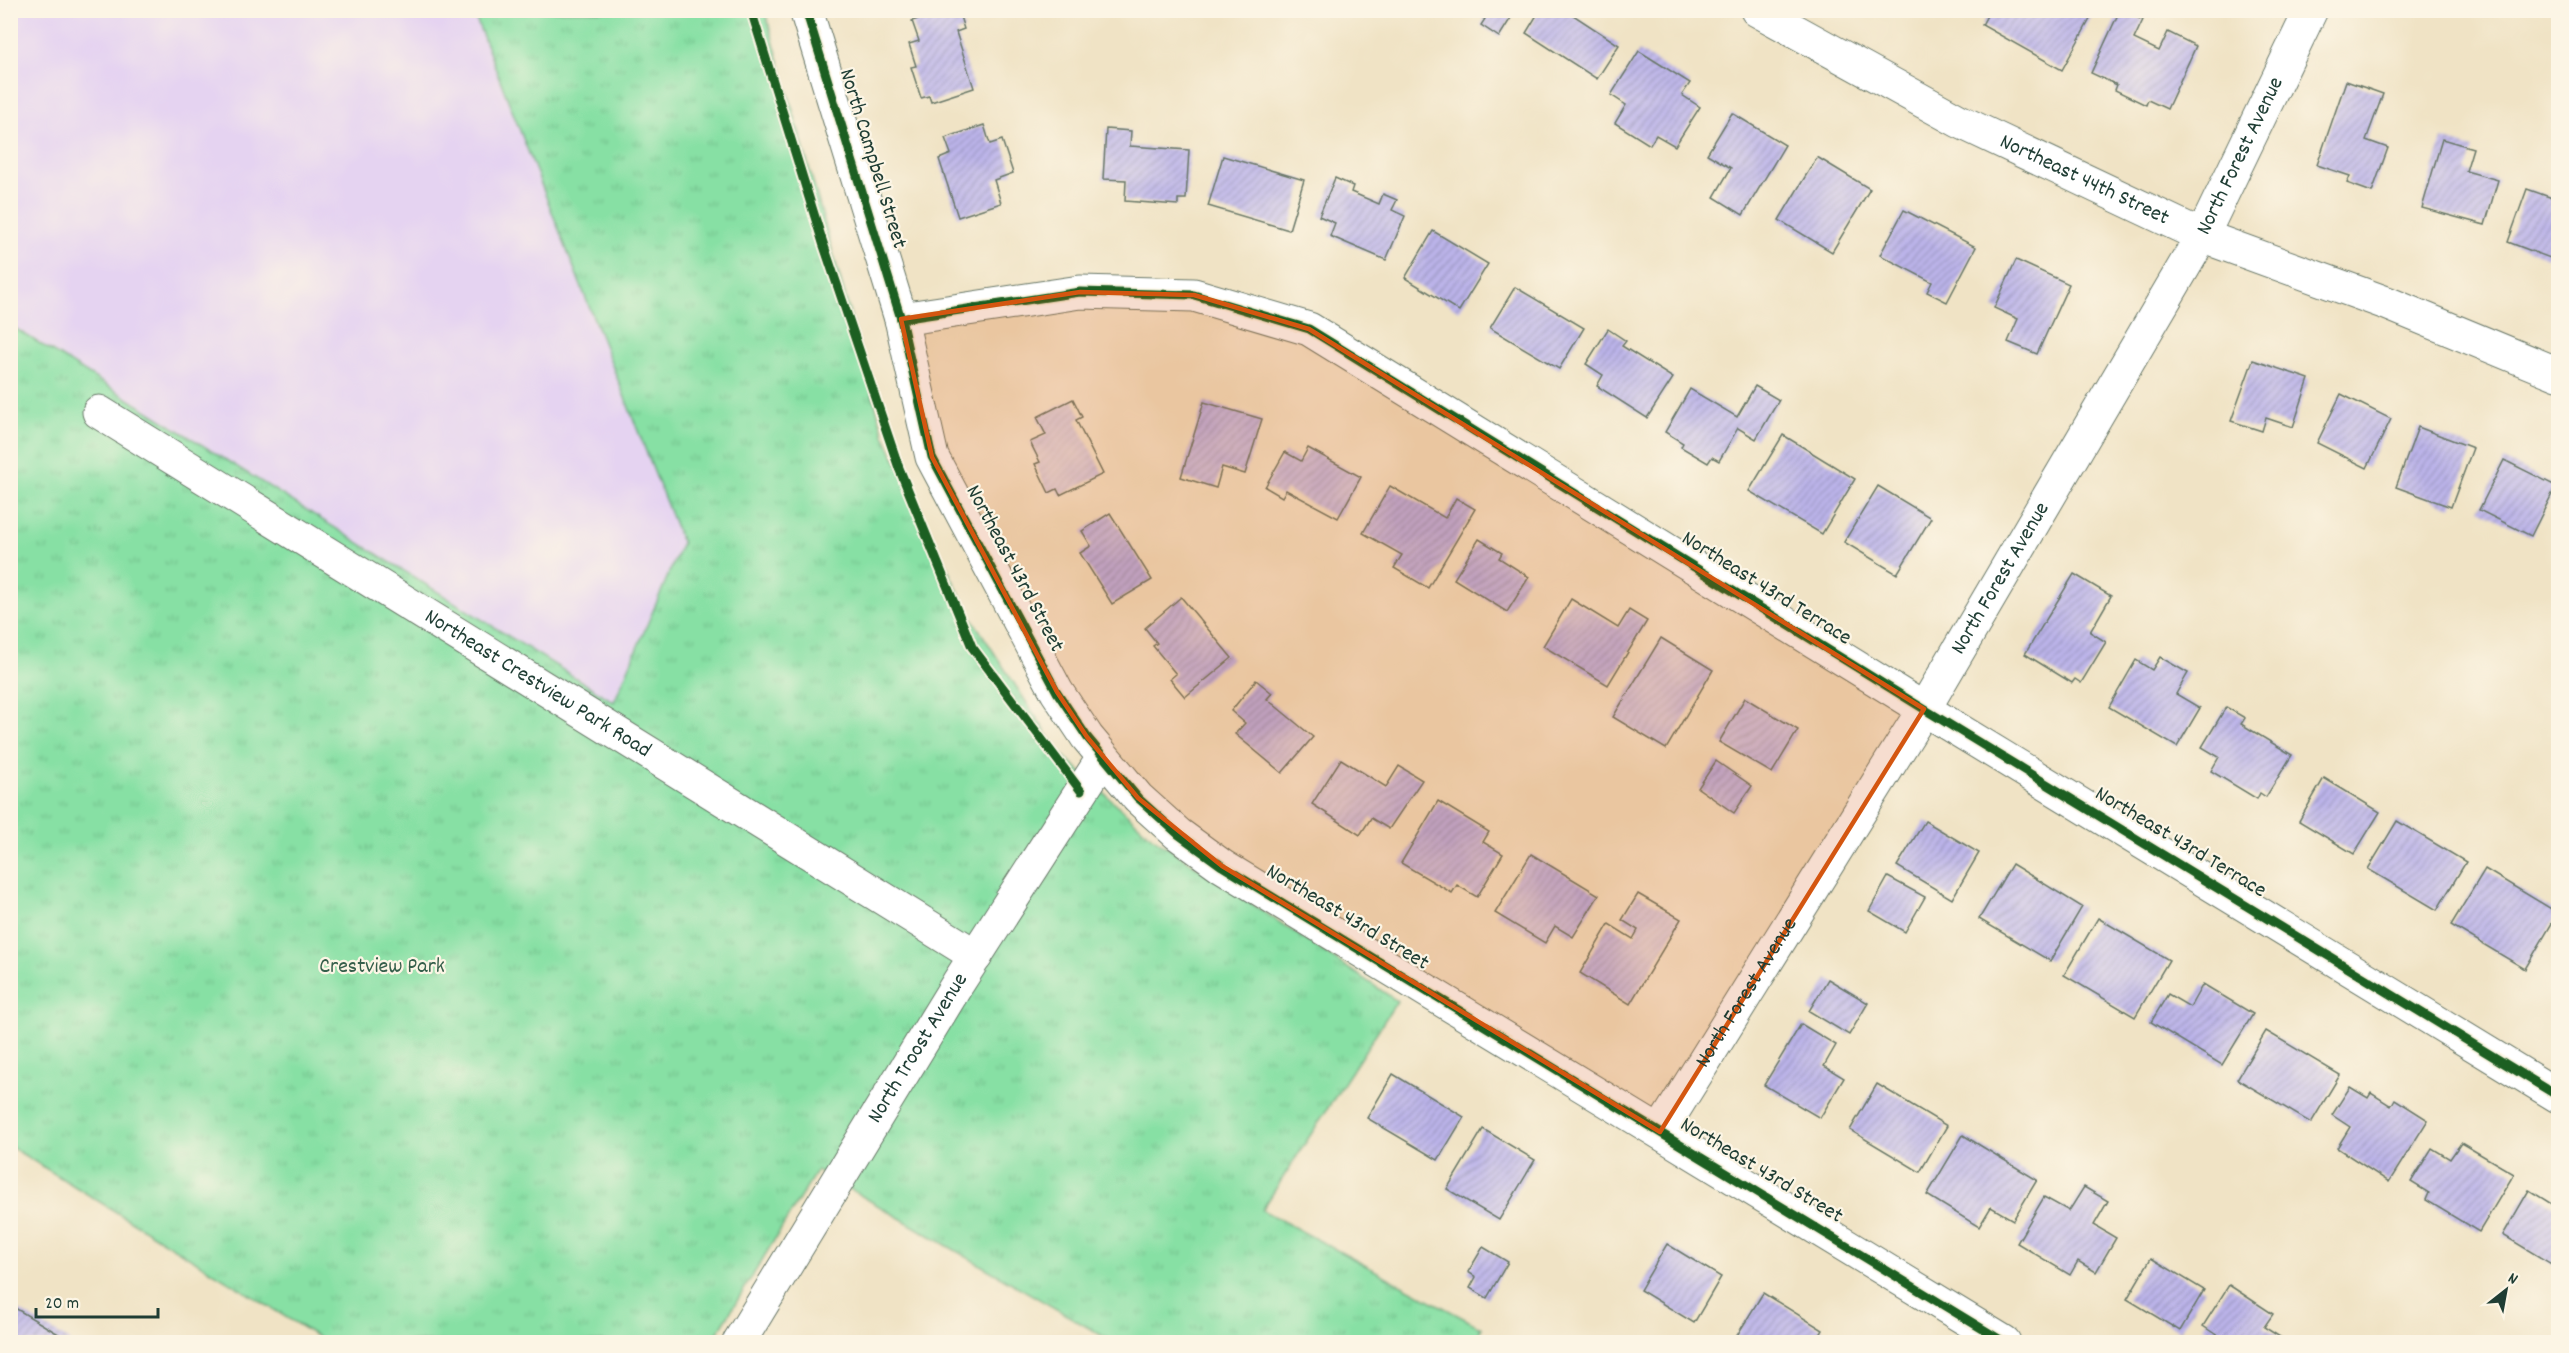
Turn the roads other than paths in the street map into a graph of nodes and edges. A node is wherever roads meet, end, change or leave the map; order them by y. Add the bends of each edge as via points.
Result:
1 (806, 10) edge
2 (1757, 10) edge
3 (2311, 10) edge
4 (2202, 236) junction
5 (900, 320) junction
6 (2559, 374) edge
7 (99, 412) dead end
8 (1924, 709) junction
9 (1103, 758) junction
10 (976, 956) junction
11 (2559, 1096) edge
12 (1660, 1132) junction
13 (739, 1342) edge
14 (2004, 1342) edge

1 - 5 street, North Campbell Street
2 - 4 street, Northeast 44th Street via 1959,121
3 - 4 street, North Forest Avenue
4 - 6 street, Northeast 44th Street via 2389,304
4 - 8 street, North Forest Avenue
5 - 8 street, Northeast 43rd Terrace via 1080,292 1194,295 1309,329
5 - 9 street, Northeast 43rd Street via 932,457 1057,692
7 - 10 street, Northeast Crestview Park Road
8 - 11 street, Northeast 43rd Terrace
8 - 12 street, North Forest Avenue
9 - 10 street, North Troost Avenue
9 - 12 street, Northeast 43rd Street via 1138,798 1222,866
10 - 13 street, North Troost Avenue
12 - 14 street, Northeast 43rd Street

